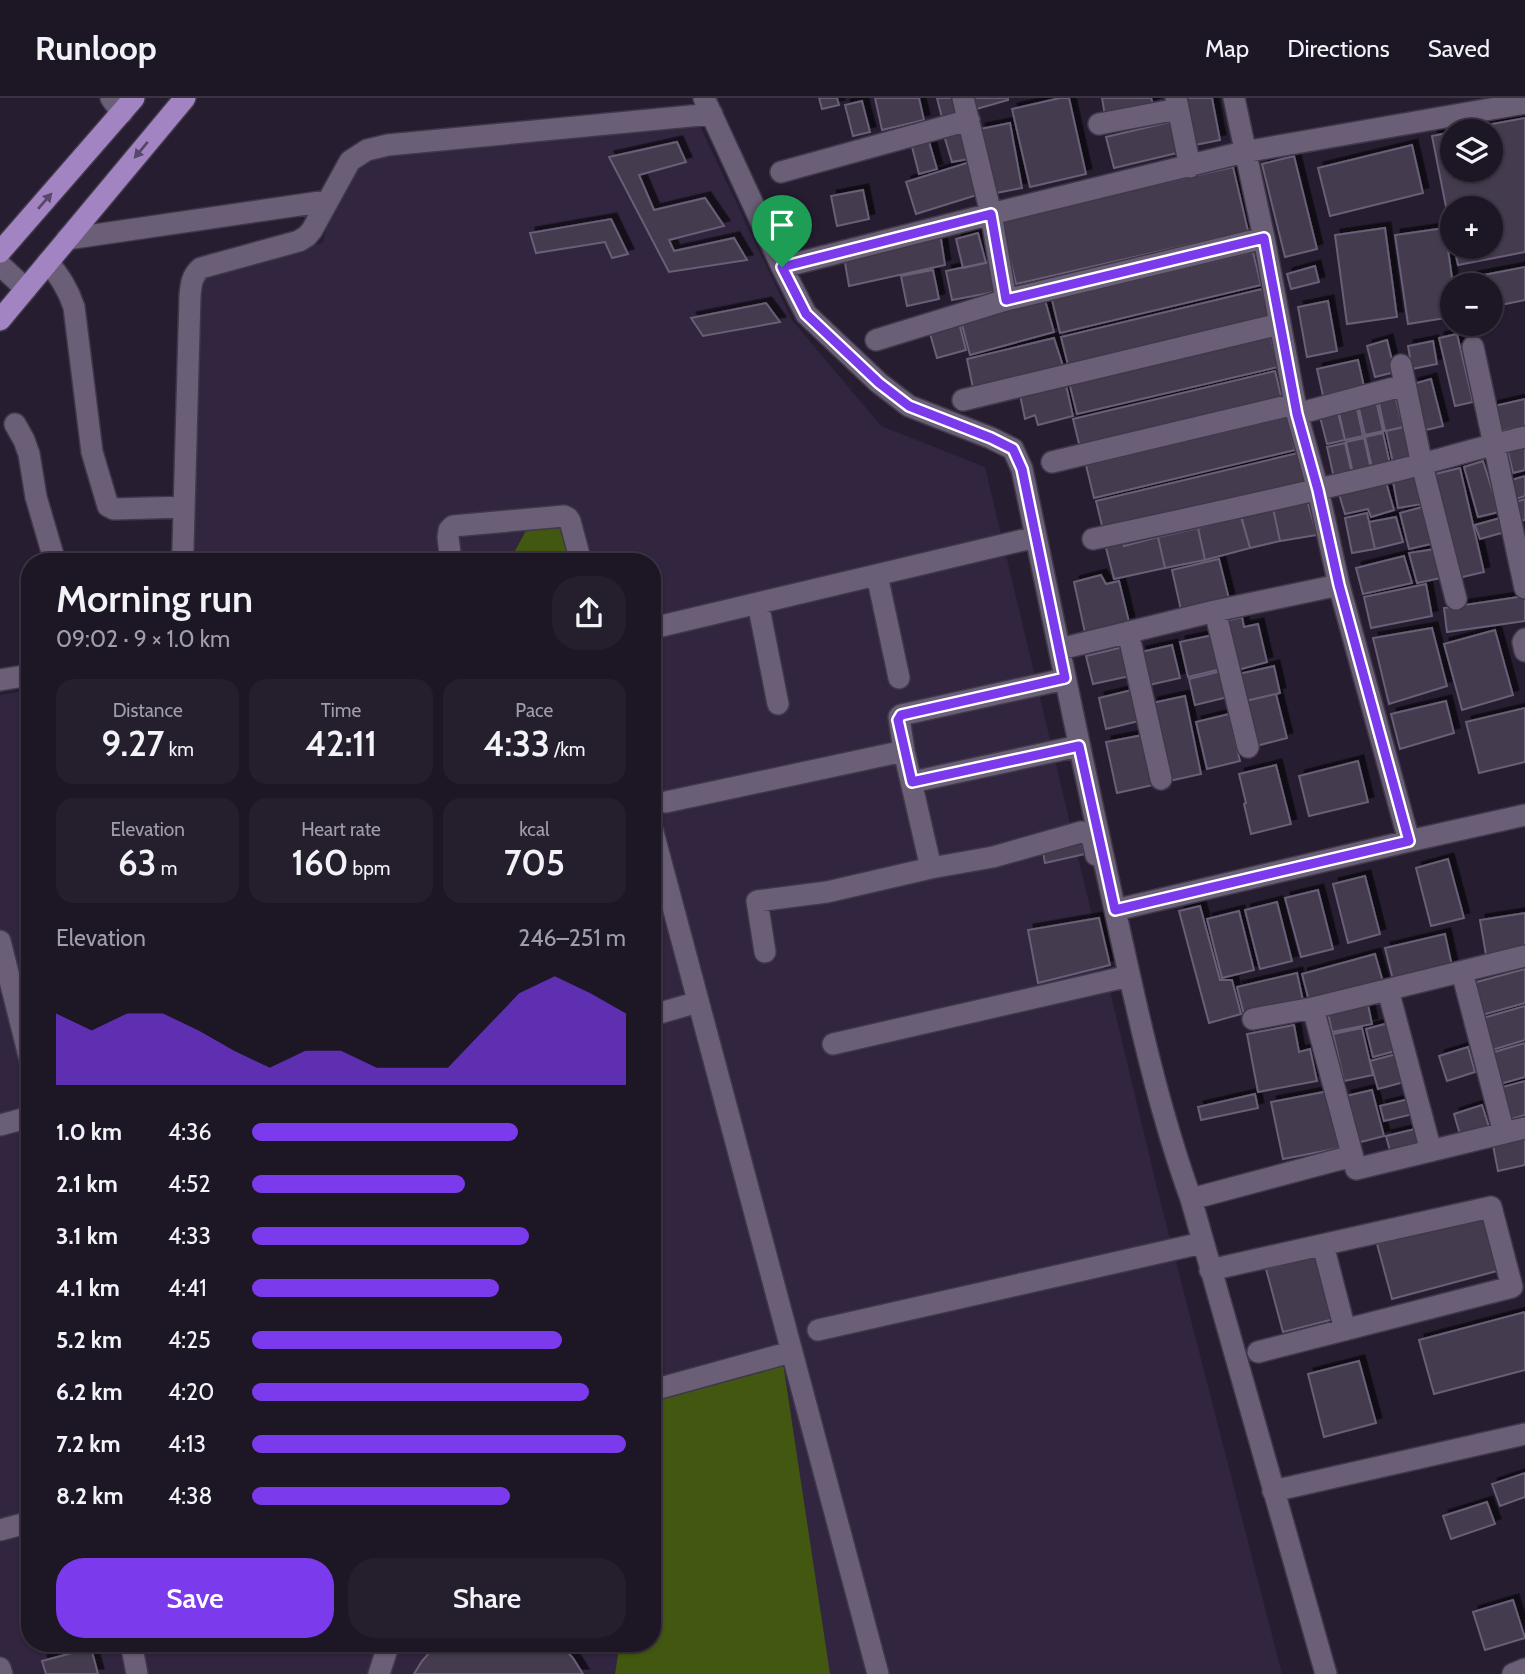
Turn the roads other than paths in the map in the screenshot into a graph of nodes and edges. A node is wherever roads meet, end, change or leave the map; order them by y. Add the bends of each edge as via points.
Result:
1 (184, 98) edge
2 (963, 98) edge
3 (1234, 98) edge
4 (122, 103) edge
5 (1525, 103) edge
6 (1177, 104) edge
7 (708, 106) edge
8 (969, 120) junction
9 (1099, 124) dead end
10 (1244, 152) junction
11 (1190, 166) junction
12 (780, 172) dead end
13 (327, 201) junction
14 (991, 214) junction
15 (1264, 238) junction
16 (67, 239) junction
17 (0, 252) edge
18 (48, 262) junction
19 (0, 265) edge
20 (782, 267) junction
21 (26, 289) junction
22 (1006, 300) junction
23 (0, 320) edge
24 (1280, 324) junction
25 (876, 340) dead end
26 (1473, 348) dead end
27 (963, 400) dead end
28 (1296, 409) junction
29 (15, 424) dead end
30 (1525, 437) edge
31 (1493, 444) junction
32 (1052, 462) dead end
33 (1422, 465) junction
34 (1318, 490) junction
35 (184, 507) junction
36 (1036, 537) junction
37 (1093, 540) dead end
38 (52, 553) edge
39 (182, 553) edge
40 (450, 553) edge
41 (579, 553) edge
42 (877, 575) junction
43 (1339, 585) junction
44 (1525, 588) edge
45 (1456, 599) dead end
46 (758, 603) junction
47 (1216, 611) junction
48 (661, 626) edge
49 (1128, 632) junction
50 (1525, 639) edge
51 (1060, 649) junction
52 (1525, 651) edge
53 (21, 676) edge
54 (899, 678) dead end
55 (1065, 678) junction
56 (0, 680) edge
57 (778, 704) dead end
58 (1079, 746) junction
59 (1248, 747) dead end
60 (904, 751) junction
61 (1161, 779) dead end
62 (912, 782) junction
63 (666, 802) dead end
64 (1525, 815) edge
65 (1409, 841) junction
66 (661, 862) edge
67 (931, 868) junction
68 (1111, 909) junction
69 (0, 941) edge
70 (765, 952) dead end
71 (1525, 956) edge
72 (1462, 972) junction
73 (1129, 976) junction
74 (1388, 990) junction
75 (698, 1002) junction
76 (1313, 1008) junction
77 (661, 1013) edge
78 (1253, 1019) dead end
79 (21, 1024) edge
80 (832, 1044) dead end
81 (21, 1119) edge
82 (0, 1125) edge
83 (1515, 1130) edge
84 (1431, 1151) junction
85 (1352, 1156) junction
86 (1191, 1199) junction
87 (1202, 1243) junction
88 (1323, 1245) junction
89 (1210, 1270) junction
90 (818, 1330) dead end
91 (1345, 1330) junction
92 (791, 1352) junction
93 (1258, 1352) dead end
94 (661, 1388) edge
95 (1525, 1434) edge
96 (1273, 1490) junction
97 (21, 1524) edge
98 (0, 1530) edge
99 (133, 1652) edge
100 (386, 1652) edge
101 (0, 1668) edge
102 (1525, 1669) edge
103 (2, 1674) edge
104 (137, 1674) edge
105 (379, 1674) edge
106 (878, 1674) edge
107 (1326, 1674) edge
108 (1513, 1674) edge

1 -> 16 main road
2 - 8 street
3 - 10 street
17 -> 4 main road
5 - 10 street
6 - 9 street
6 - 11 street
7 - 13 street via 367,150 350,161
7 - 20 street
8 - 12 street
8 - 14 street
10 - 11 street
10 - 15 street
11 - 14 street
13 - 16 street
13 - 35 street via 312,230 299,241 195,272 190,296
14 - 20 street
14 - 22 street
15 - 22 street
15 - 24 street
16 - 18 main road
18 - 21 main road
18 - 35 street via 69,291 74,307 92,453 108,506
19 - 21 street
20 - 36 street via 806,314 879,383 909,406 1013,449 1022,469
21 - 23 main road
22 - 25 street
24 - 27 street
24 - 28 street
26 - 31 street
28 - 32 street
28 - 33 street via 1403,375
28 - 34 street
29 - 38 street via 29,454
30 - 31 street
31 - 33 street
31 - 44 street
33 - 34 street
33 - 45 street
34 - 37 street
34 - 43 street
35 - 39 street
36 - 42 street
36 - 51 street
40 - 41 street via 448,537 453,526 564,516 570,521
42 - 46 street
42 - 54 street
43 - 47 street
43 - 65 street
46 - 48 street
46 - 57 street
47 - 49 street
47 - 59 street
49 - 51 street
49 - 61 street
50 - 52 street
51 - 55 street
53 - 56 street
55 - 58 street
55 - 60 street via 901,715
58 - 62 street
58 - 68 street
60 - 62 street
60 - 63 street
62 - 67 street
64 - 65 street
65 - 68 street
66 - 75 street
67 - 68 street via 993,857 1081,832 1093,841
67 - 70 street via 827,892 757,901
68 - 73 street
69 - 79 street
71 - 72 street
72 - 74 street
72 - 83 street
73 - 80 street
73 - 86 street via 1173,1149
74 - 76 street
74 - 84 street
75 - 77 street
75 - 92 street
76 - 78 street
76 - 85 street
81 - 82 street
83 - 84 street
84 - 85 street via 1356,1168
85 - 86 street
86 - 87 street
87 - 89 street
87 - 90 street
88 - 89 street
88 - 91 street
88 - 91 street via 1491,1207 1512,1287
89 - 96 street
91 - 93 street
92 - 94 street
92 - 106 street
95 - 96 street
96 - 107 street
97 - 98 street
99 - 104 street
100 - 105 street
101 - 103 street
102 - 108 street

